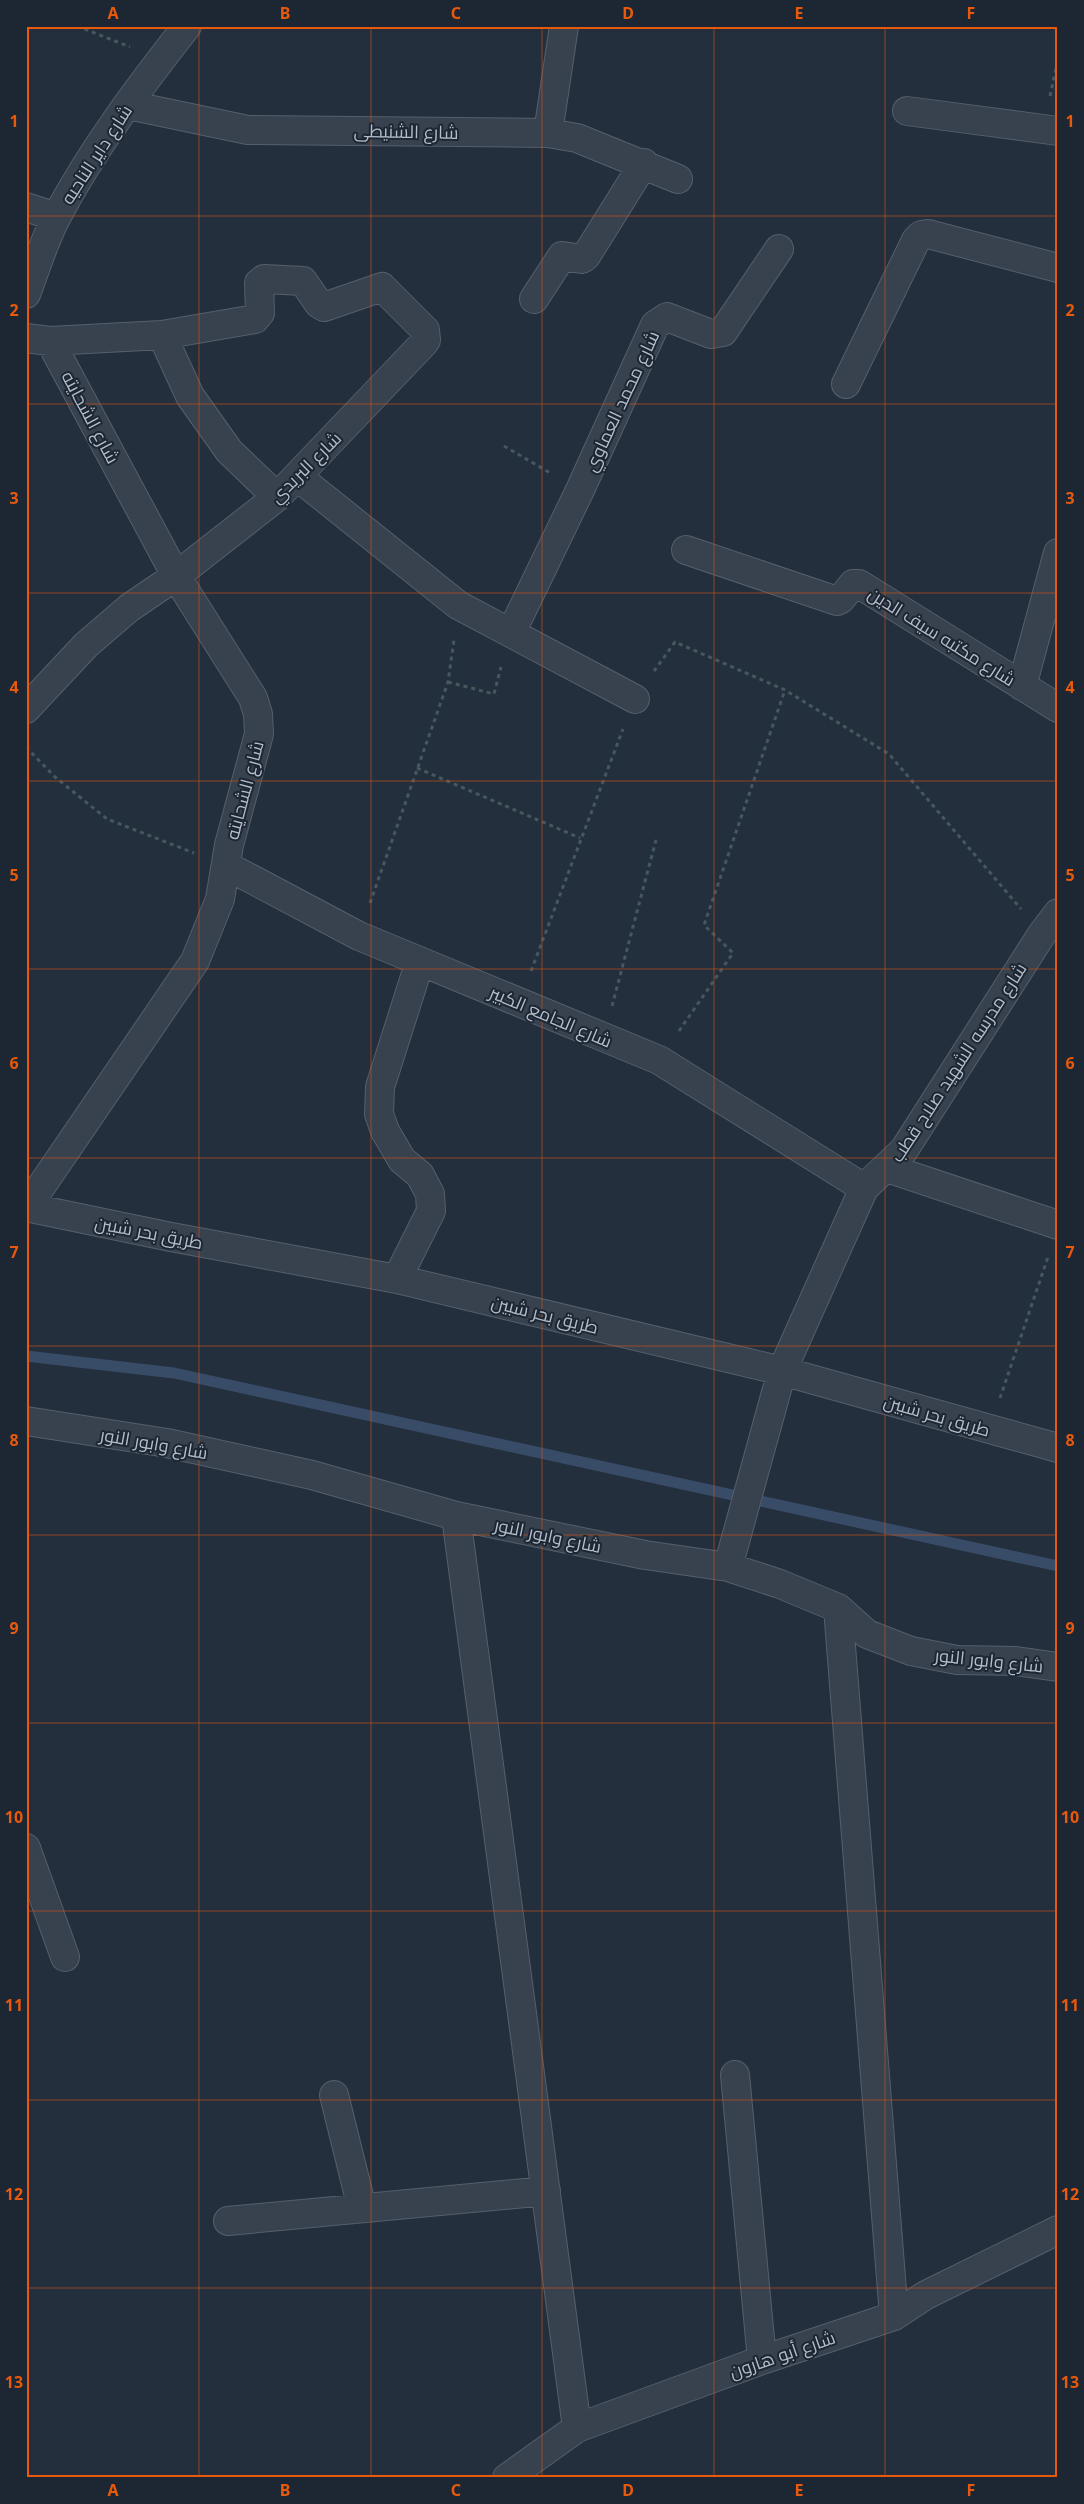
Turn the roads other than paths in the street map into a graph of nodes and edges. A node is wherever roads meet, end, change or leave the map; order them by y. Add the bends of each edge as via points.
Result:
1 (187, 26) edge
2 (564, 26) edge
3 (128, 105) junction
4 (907, 111) dead end
5 (1058, 131) edge
6 (548, 133) junction
7 (644, 163) junction
8 (678, 179) dead end
9 (26, 207) edge
10 (56, 217) junction
11 (779, 250) dead end
12 (1058, 268) edge
13 (26, 294) edge
14 (534, 299) dead end
15 (162, 335) junction
16 (38, 340) edge
17 (846, 384) dead end
18 (298, 477) junction
19 (277, 497) junction
20 (686, 550) dead end
21 (1058, 553) edge
22 (176, 576) junction
23 (511, 633) junction
24 (1022, 686) junction
25 (635, 700) road end
26 (1058, 708) edge
27 (26, 709) edge
28 (227, 866) junction
29 (1052, 932) edge
30 (420, 961) junction
31 (887, 1168) junction
32 (864, 1188) junction
33 (26, 1207) edge
34 (1058, 1225) edge
35 (397, 1279) junction
36 (782, 1371) junction
37 (26, 1421) edge
38 (1058, 1448) edge
39 (456, 1516) junction
40 (728, 1567) junction
41 (838, 1608) junction
42 (1058, 1667) edge
43 (26, 1848) edge
44 (65, 1957) dead end
45 (735, 2075) dead end
46 (334, 2095) dead end
47 (546, 2191) junction
48 (362, 2208) junction
49 (228, 2221) dead end
50 (1058, 2230) edge
51 (894, 2316) junction
52 (762, 2360) junction
53 (577, 2428) junction
54 (507, 2478) edge

1 - 3 street, شارع داير الناحيه
2 - 6 street
3 - 6 street, شارع الشنيطى via 248,130
3 - 10 street, شارع داير الناحيه
4 - 5 street
6 - 7 street, شارع الشنيطى via 577,138
7 - 8 street, شارع الشنيطى
7 - 14 street via 586,256 582,259 562,256
9 - 10 street
10 - 13 street, شارع داير الناحيه
11 - 23 street, شارع محمد العماوي via 723,332 711,334 667,317 655,325
12 - 17 street via 928,234 921,235
15 - 16 street
15 - 18 street, شارع البريدي via 255,319 260,313 260,281 264,279 306,283 324,307 376,287 385,288 425,330 426,340
15 - 19 street via 190,396 228,452
16 - 22 street, شارع الشحايته
18 - 19 street, شارع البريدي
18 - 23 street via 458,605
19 - 22 street, شارع البريدي
20 - 24 street, شارع مكتبه سيف الدين via 837,600 853,584 859,584
21 - 24 street
22 - 27 street, شارع البريدي via 129,608 86,645
22 - 28 street, شارع الشحايته via 253,698 258,714 259,734 229,845
23 - 25 street
24 - 26 street, شارع مكتبه سيف الدين
28 - 30 street, شارع الجامع الكبير via 359,936
28 - 33 street, شارع الشحايته via 220,899 195,961
29 - 31 street, شارع مدرسه الشهيد صلاح قطب via 904,1150
30 - 32 street, شارع الجامع الكبير via 659,1060
30 - 35 street via 380,1087 379,1114 385,1131 402,1160 420,1175 430,1194 431,1211
31 - 32 street, شارع مدرسه الشهيد صلاح قطب
31 - 34 street
32 - 36 street, شارع مدرسه الشهيد صلاح قطب
33 - 35 street, طريق بحر شبين
35 - 36 street, طريق بحر شبين
36 - 38 street, طريق بحر شبين
36 - 40 street, شارع مدرسه الشهيد صلاح قطب
37 - 39 street, شارع وابور النور via 166,1443 312,1475
39 - 40 street, شارع وابور النور via 645,1555
39 - 47 street
40 - 41 street, شارع وابور النور
41 - 42 street, شارع وابور النور via 867,1634 911,1651 957,1660 1016,1661
41 - 51 street
43 - 44 street
45 - 52 street
46 - 48 street
47 - 48 street
47 - 53 street
48 - 49 street
50 - 51 street, شارع أبو هارون via 926,2295
51 - 52 street, شارع أبو هارون
52 - 53 street, شارع أبو هارون
53 - 54 street, شارع أبو هارون

